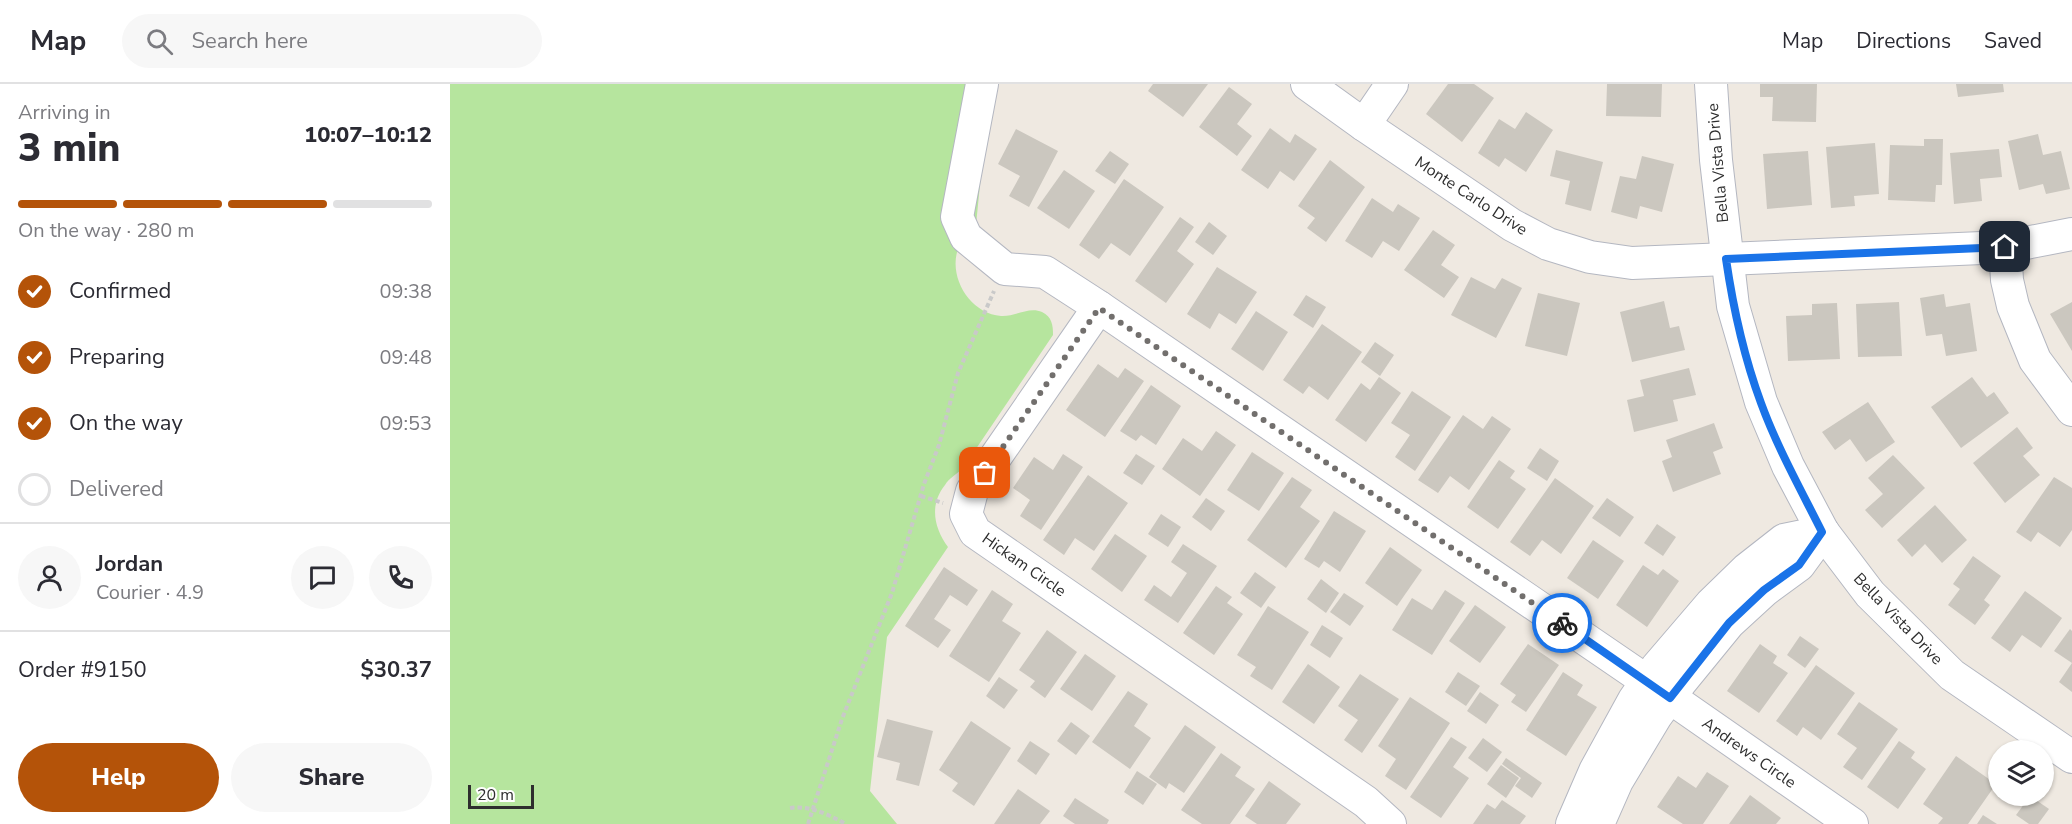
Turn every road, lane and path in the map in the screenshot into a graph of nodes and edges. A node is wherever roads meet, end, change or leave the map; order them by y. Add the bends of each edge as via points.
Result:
1 (982, 84) edge
2 (1307, 84) edge
3 (1392, 84) edge
4 (1711, 84) edge
5 (1364, 125) junction
6 (2072, 234) edge
7 (2005, 247) junction
8 (1726, 259) junction
9 (1005, 269) junction
10 (1099, 308) junction
11 (2072, 410) edge
12 (1822, 532) junction
13 (1658, 690) junction
14 (2072, 757) edge
15 (790, 808) dead end
16 (812, 810) junction
17 (808, 824) edge
18 (846, 824) edge
19 (1390, 824) edge
20 (1572, 824) edge
21 (1598, 824) edge
22 (1852, 824) edge

1 - 9 street via 957,217 966,237
2 - 5 street, Monte Carlo Drive
3 - 5 street
4 - 8 street, Bella Vista Drive
5 - 8 street, Monte Carlo Drive via 1496,215 1548,244 1590,257 1632,263
6 - 7 street, Monte Carlo Drive
7 - 8 street, Monte Carlo Drive
7 - 11 street via 2013,306 2035,360
8 - 12 street, Bella Vista Drive via 1733,306 1761,402
9 - 10 street via 1045,272
9 - 16 path via 958,373 892,593 838,730
10 - 13 street
10 - 19 street, Hickam Circle via 972,491 966,514 975,532 1366,802
12 - 13 street via 1784,540 1747,569 1711,604
12 - 14 street, Bella Vista Drive via 1870,594 1952,675
13 - 20 street via 1634,700 1595,771
13 - 21 street
13 - 22 street, Andrews Circle
15 - 16 path
16 - 17 path
16 - 18 path

